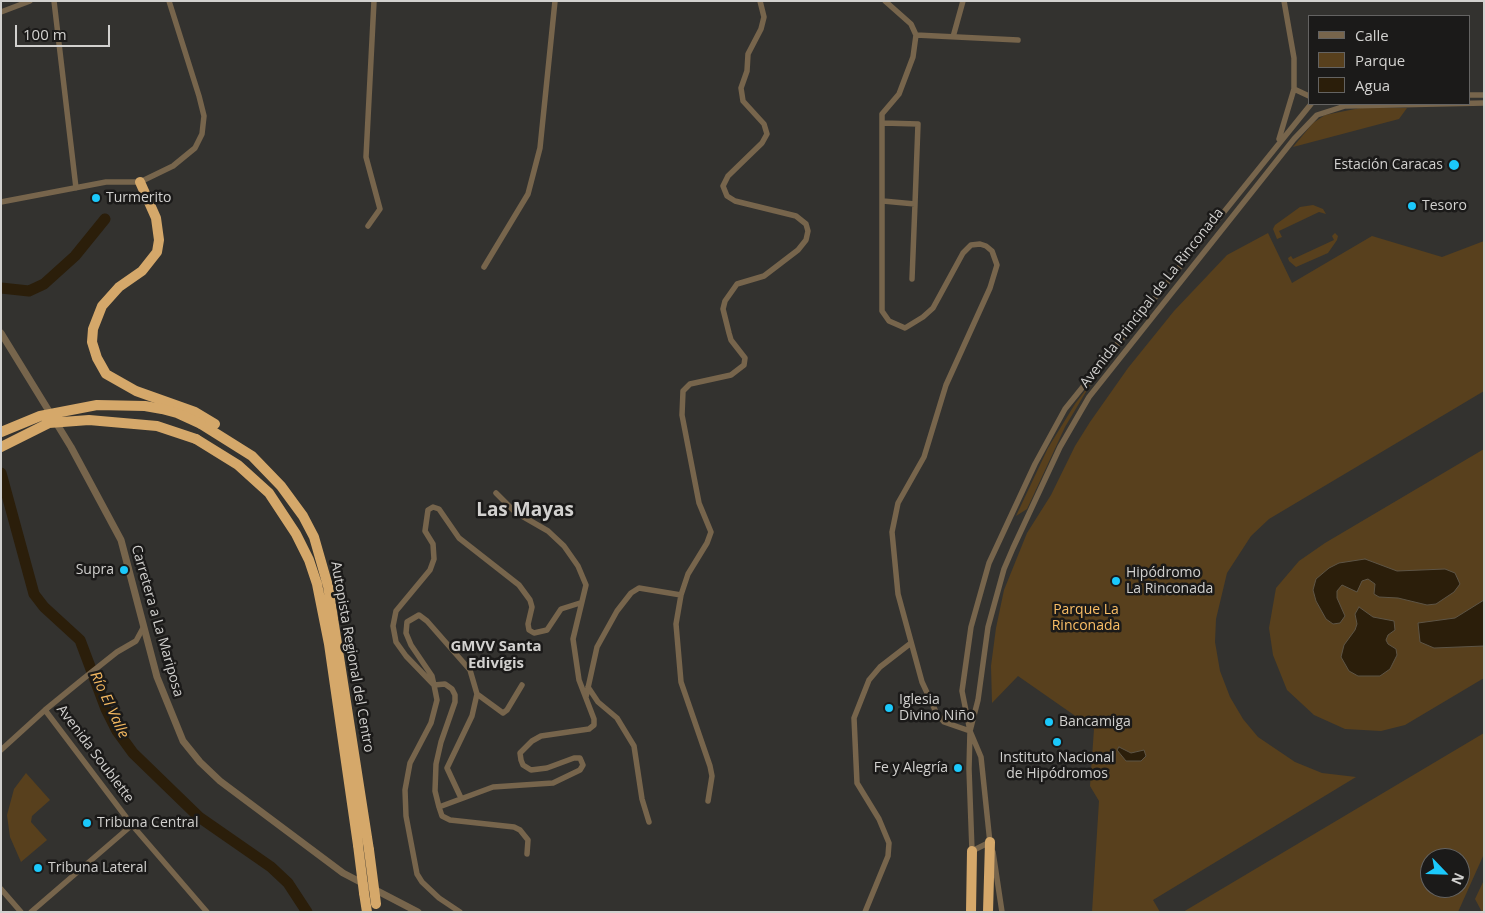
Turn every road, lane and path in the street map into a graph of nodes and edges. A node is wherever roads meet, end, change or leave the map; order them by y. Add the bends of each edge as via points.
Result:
1 (30, 1) edge
2 (54, 1) edge
3 (169, 1) edge
4 (374, 1) edge
5 (555, 1) edge
6 (760, 1) edge
7 (885, 1) edge
8 (963, 1) edge
9 (1284, 1) edge
10 (1, 12) edge
11 (916, 35) junction
12 (953, 36) junction
13 (1018, 40) dead end
14 (1294, 89) junction
15 (1484, 95) edge
16 (1308, 96) edge
17 (1470, 96) edge
18 (1470, 103) edge
19 (1484, 103) edge
20 (1311, 105) edge
21 (1362, 105) edge
22 (883, 123) junction
23 (1278, 144) junction
24 (140, 182) junction
25 (76, 188) junction
26 (883, 201) junction
27 (1, 202) edge
28 (915, 204) junction
29 (368, 226) dead end
30 (484, 267) dead end
31 (912, 279) dead end
32 (1, 333) edge
33 (1, 432) edge
34 (1, 446) edge
35 (242, 448) junction
36 (496, 492) dead end
37 (681, 595) junction
38 (580, 603) junction
39 (143, 628) junction
40 (911, 643) junction
41 (434, 685) junction
42 (522, 685) dead end
43 (588, 687) junction
44 (476, 694) junction
45 (586, 697) junction
46 (45, 710) junction
47 (970, 731) junction
48 (1, 750) edge
49 (461, 798) junction
50 (708, 801) dead end
51 (438, 807) junction
52 (649, 822) dead end
53 (132, 824) junction
54 (990, 842) junction
55 (972, 850) junction
56 (527, 854) dead end
57 (1, 889) edge
58 (377, 908) edge
59 (21, 912) edge
60 (32, 912) edge
61 (207, 912) edge
62 (367, 912) edge
63 (418, 912) edge
64 (460, 912) edge
65 (865, 912) edge
66 (971, 912) edge
67 (988, 912) edge
68 (1002, 912) edge

1 - 10 street
2 - 25 street
3 - 24 street via 204,116 202,134 195,148 173,166
4 - 29 street via 366,157 380,209
5 - 30 street via 540,148 528,194
6 - 37 street via 764,17 748,54 747,71 740,88 743,101 764,124 767,134 728,176 723,186 727,196 735,201 796,216 806,224 808,231 798,250 764,276 737,284 725,301 723,309 731,340 745,358 744,365 732,375 690,384 684,391 682,415 699,503 711,532 688,574
7 - 11 street via 911,24
8 - 12 street
9 - 14 street via 1294,58
11 - 12 street
11 - 22 street via 913,57 899,94 884,110
12 - 13 street
14 - 16 street
14 - 23 street
15 - 17 street
18 - 19 street, Avenida Principal de La Rinconada
20 - 23 street, Avenida Principal de La Rinconada
21 - 47 street, Avenida Principal de La Rinconada via 1335,108 1317,116 1294,139 1089,397 1060,448 1004,569 988,627 978,700
22 - 26 street
22 - 28 street via 918,124
23 - 47 street, Avenida Principal de La Rinconada via 1081,387 1052,430 989,563 979,594 964,662 962,691
24 - 25 street via 106,182
24 - 35 highway via 156,218 157,252 142,271 119,287 102,306 93,329 92,342 97,358 106,374 136,391 195,412 226,431
25 - 27 street
26 - 28 street
26 - 40 street via 881,298 882,311 889,321 905,328 924,317 933,308 963,253 971,245 986,246 992,251 997,265 990,288 946,385 924,457 903,492 894,516 893,558 898,594
28 - 31 street
32 - 39 street, Carretera a La Mariposa via 71,447 121,540
33 - 35 highway, Autopista Regional del Centro, bridge via 40,416 97,405 162,409 202,424
34 - 62 highway, Autopista Regional del Centro, bridge via 49,424 89,420 157,426 196,439 227,456 269,493 291,525 317,584 329,644
35 - 58 highway, Autopista Regional del Centro, bridge via 281,486 314,537 328,586
36 - 38 street via 515,512 548,531 564,546 586,585
37 - 43 street via 639,588 631,593 597,647
37 - 50 street via 676,624 681,682 710,766 712,776
38 - 41 street via 561,609 547,630 540,633 529,630 532,607 519,585 459,538 440,509 433,507 428,510 425,531 433,544 434,559 430,570 396,611 392,626 396,642
38 - 45 street via 573,639 579,680
39 - 46 street, Avenida Soublette via 131,645
39 - 63 street, Carretera a La Mariposa via 169,711 183,741 200,762 227,787 343,873
40 - 47 street via 922,682 936,712 944,722
40 - 65 street via 869,680 854,718 857,783 889,843 888,856
41 - 44 street via 406,632 407,622 416,615 423,618 470,670
41 - 51 street via 445,684 455,695 436,764
41 - 64 street via 436,710 410,762 405,790 406,816 417,874 440,898
42 - 44 street via 503,713
43 - 45 street
43 - 52 street via 598,702 617,718 634,746
44 - 49 street via 472,716 447,768
45 - 49 street via 594,725 588,729 541,736 520,753 523,765 532,770 580,758 584,761 580,770 553,783 492,787
46 - 48 street
46 - 53 street, Avenida Soublette
47 - 54 street, Avenida Principal de La Rinconada via 981,757
47 - 55 street, Avenida Principal de La Rinconada
49 - 51 street
51 - 56 street via 442,816 450,820 520,830 528,840
53 - 60 street
53 - 61 street, Avenida Soublette
54 - 55 street
54 - 67 highway
54 - 68 street, Avenida Principal de La Rinconada
55 - 66 highway
57 - 59 street

